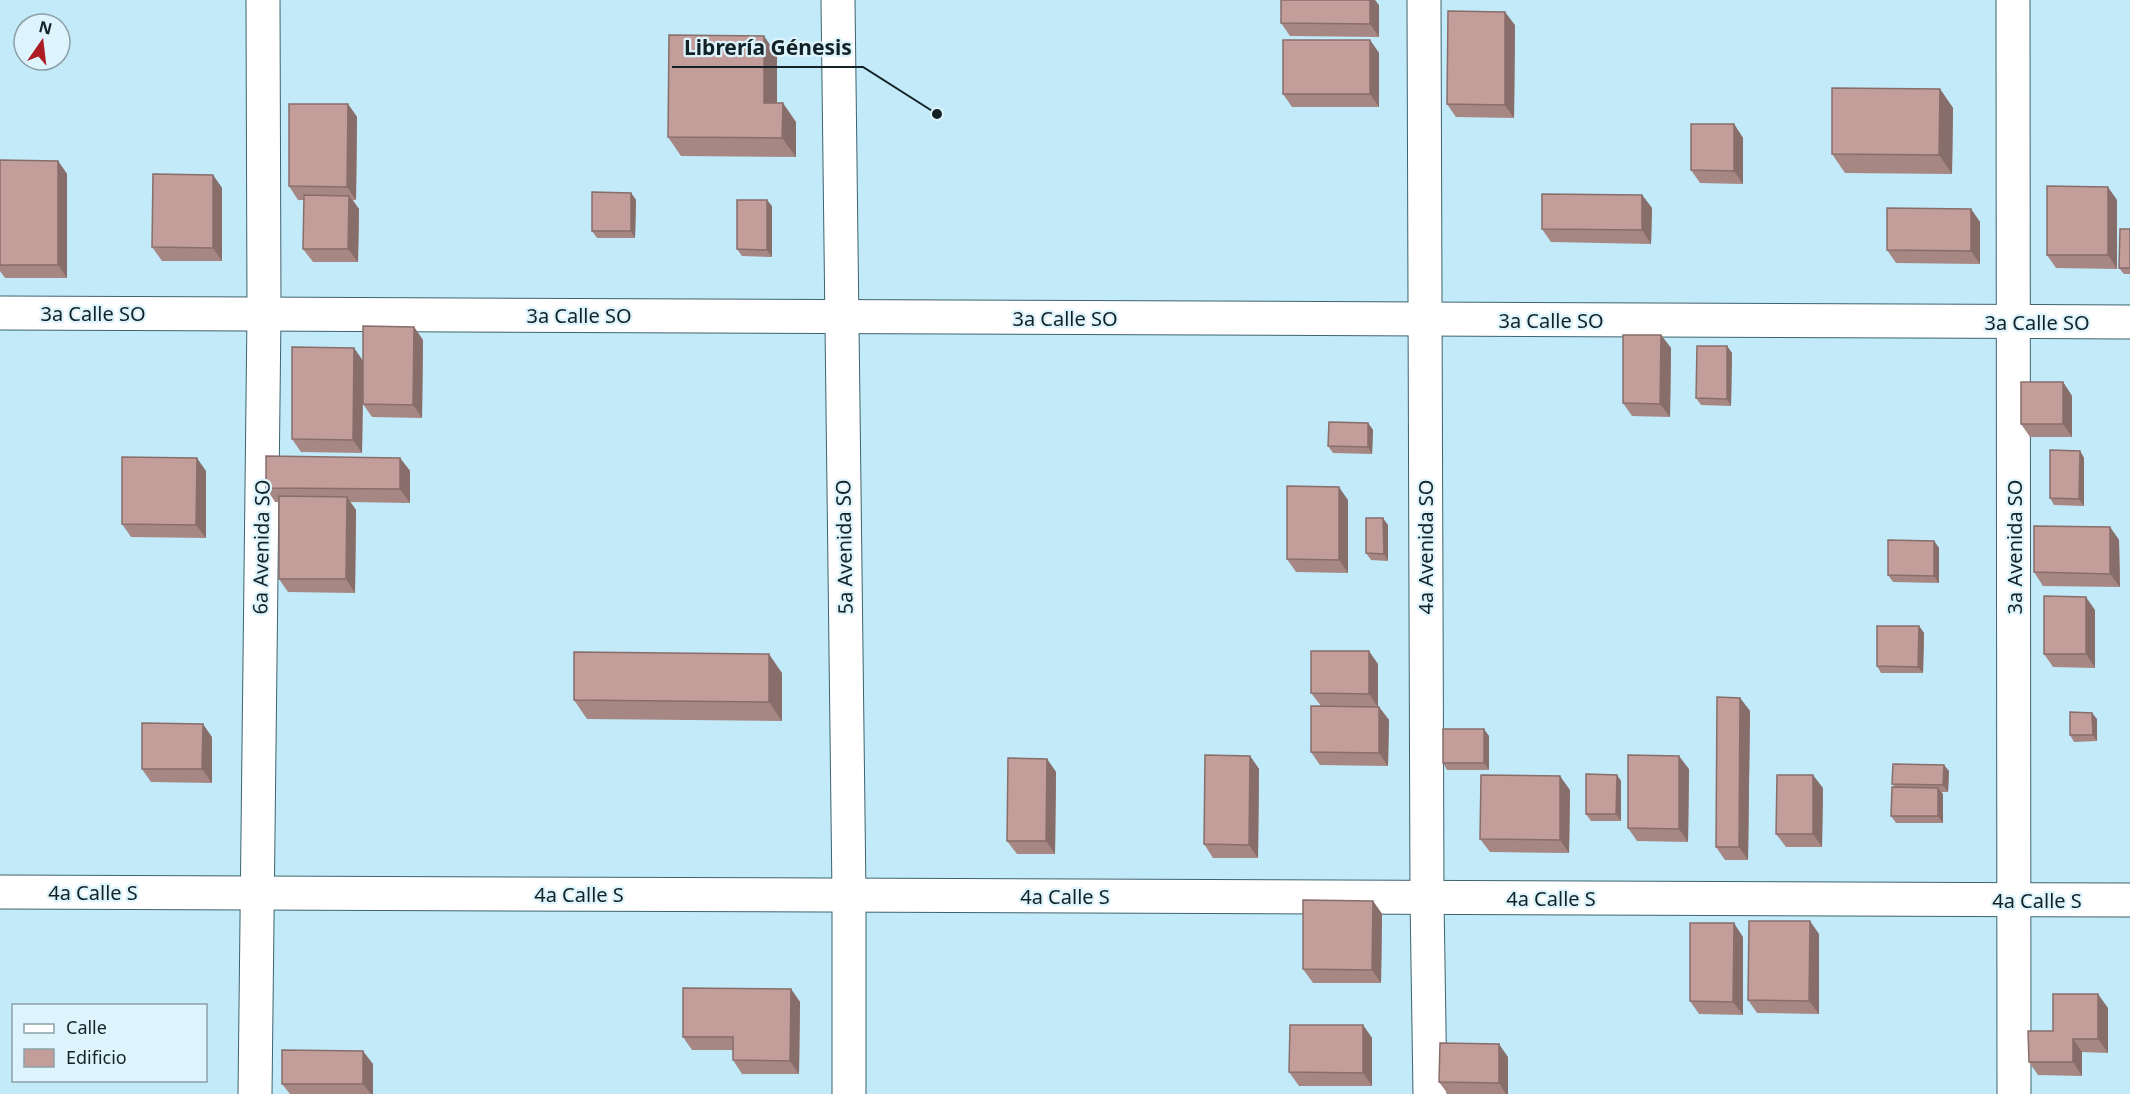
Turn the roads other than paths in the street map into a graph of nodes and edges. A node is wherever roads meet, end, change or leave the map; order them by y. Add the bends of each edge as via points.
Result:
1 (263, 0) edge
2 (838, 0) edge
3 (1424, 0) edge
4 (2013, 0) edge
5 (0, 313) edge
6 (264, 314) junction
7 (841, 316) junction
8 (1424, 319) junction
9 (2015, 322) junction
10 (2130, 322) edge
11 (0, 892) edge
12 (258, 892) junction
13 (849, 895) junction
14 (1427, 898) junction
15 (2013, 900) junction
16 (2130, 900) edge
17 (255, 1094) edge
18 (849, 1094) edge
19 (1430, 1094) edge
20 (2014, 1094) edge

1 - 6 street, 6a Avenida SO
2 - 7 street, 5a Avenida SO
3 - 8 street, 4a Avenida SO
4 - 9 street, 3a Avenida SO
5 - 6 street, 3a Calle SO
6 - 7 street, 3a Calle SO
6 - 12 street, 6a Avenida SO
7 - 8 street, 3a Calle SO
7 - 13 street, 5a Avenida SO
8 - 9 street, 3a Calle SO
8 - 14 street, 4a Avenida SO
9 - 10 street, 3a Calle SO
9 - 15 street, 3a Avenida SO
11 - 12 street, 4a Calle S
12 - 13 street, 4a Calle S
12 - 17 street, 6a Avenida SO
13 - 14 street, 4a Calle S
13 - 18 street, 5a Avenida SO
14 - 15 street, 4a Calle S
14 - 19 street, 4a Avenida SO
15 - 16 street, 4a Calle S
15 - 20 street, 3a Avenida SO

